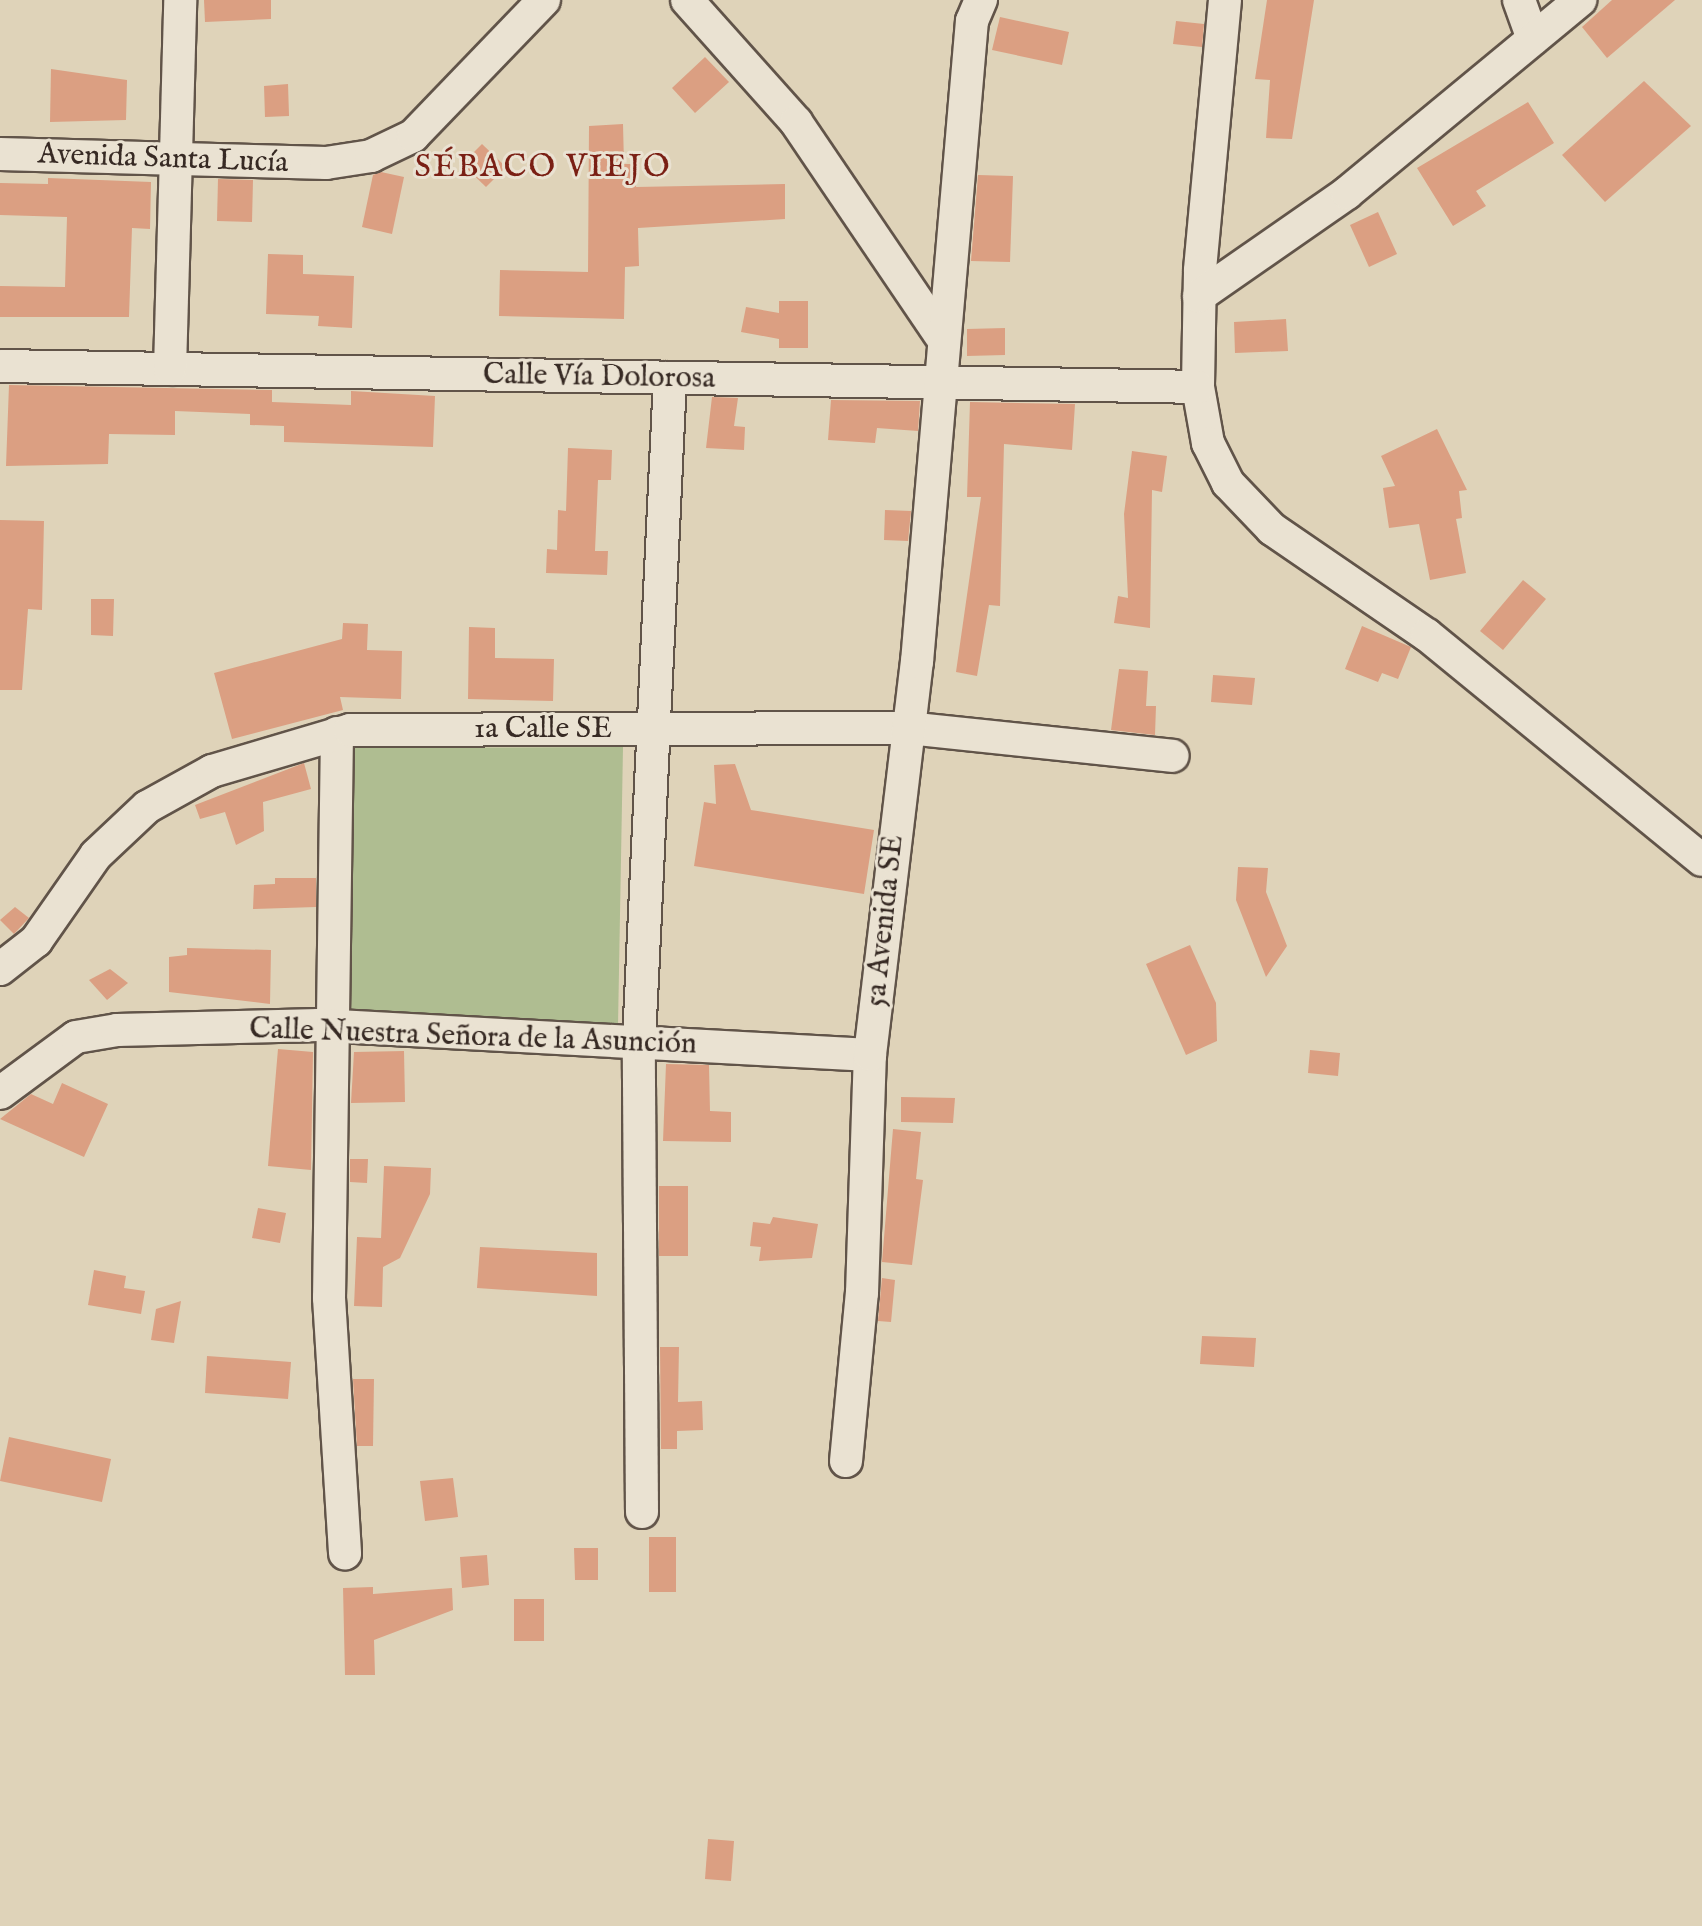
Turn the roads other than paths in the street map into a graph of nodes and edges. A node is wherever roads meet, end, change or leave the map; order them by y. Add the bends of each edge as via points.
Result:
1 (180, 0) edge
2 (544, 0) edge
3 (687, 0) edge
4 (981, 0) edge
5 (1225, 0) edge
6 (1519, 0) edge
7 (1580, 0) edge
8 (1533, 39) junction
9 (0, 154) edge
10 (178, 161) junction
11 (1199, 296) junction
12 (940, 335) junction
13 (0, 366) edge
14 (170, 369) junction
15 (670, 378) junction
16 (935, 383) junction
17 (1198, 387) junction
18 (653, 728) junction
19 (908, 728) junction
20 (337, 733) junction
21 (1173, 756) dead end
22 (1702, 860) edge
23 (0, 969) edge
24 (337, 1026) junction
25 (639, 1041) junction
26 (870, 1055) junction
27 (0, 1093) edge
28 (846, 1461) dead end
29 (642, 1512) dead end
30 (345, 1554) dead end

1 - 10 street
2 - 10 street, Avenida Santa Lucía via 413,136 371,156 326,163
3 - 12 street via 796,122
4 - 12 street, 5a Avenida SE via 972,21
5 - 11 street
6 - 8 street
7 - 8 street
8 - 11 street via 1347,193
9 - 10 street, Avenida Santa Lucía
10 - 14 street
11 - 17 street
12 - 16 street, 5a Avenida SE
13 - 14 street, Calle Vía Dolorosa
14 - 15 street, Calle Vía Dolorosa
15 - 16 street, Calle Vía Dolorosa
15 - 18 street
16 - 17 street, Calle Vía Dolorosa
16 - 19 street, 5a Avenida SE
17 - 22 street via 1208,443 1228,483 1272,529 1427,635
18 - 19 street, 1a Calle SE
18 - 20 street, 1a Calle SE
18 - 25 street
19 - 21 street, 1a Calle SE
19 - 26 street, 5a Avenida SE
20 - 23 street, 1a Calle SE via 212,771 147,807 96,855 36,941
20 - 24 street
24 - 25 street, Calle Nuestra Señora de la Asunción
24 - 27 street, Calle Nuestra Señora de la Asunción via 76,1037
24 - 30 street via 329,1298
25 - 26 street, Calle Nuestra Señora de la Asunción
25 - 29 street
26 - 28 street, 5a Avenida SE via 862,1293

